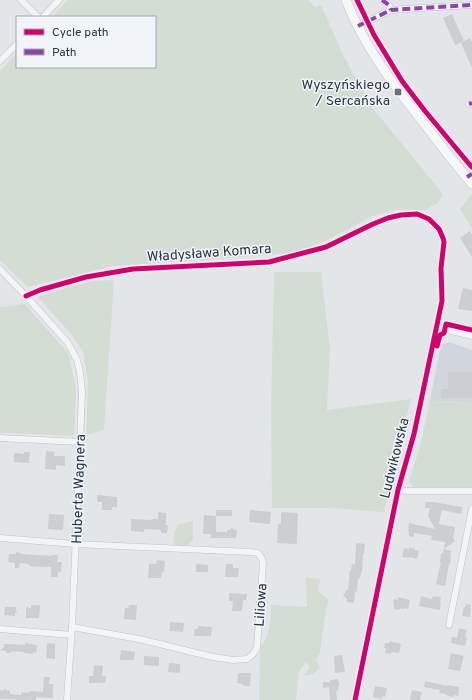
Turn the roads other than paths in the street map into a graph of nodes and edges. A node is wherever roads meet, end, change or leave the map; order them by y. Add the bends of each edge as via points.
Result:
1 (21, 0) edge
2 (59, 0) edge
3 (346, 0) edge
4 (382, 0) edge
5 (472, 5) edge
6 (392, 10) junction
7 (37, 16) edge
8 (44, 16) edge
9 (358, 26) junction
10 (16, 45) edge
11 (0, 61) edge
12 (470, 178) edge
13 (434, 223) joint
14 (0, 269) edge
15 (26, 296) junction
16 (436, 327) junction
17 (472, 336) edge
18 (0, 438) edge
19 (80, 442) junction
20 (398, 490) junction
21 (472, 491) edge
22 (472, 509) edge
23 (0, 538) edge
24 (76, 544) junction
25 (449, 625) dead end
26 (72, 627) junction
27 (0, 629) edge
28 (71, 634) junction
29 (67, 700) edge
30 (355, 700) edge

1 - 7 street
2 - 8 street
3 - 9 street
4 - 6 street via 389,4
5 - 6 street
6 - 9 street
9 - 12 street via 398,92
10 - 11 street
13 - 15 street, Władysława Komara via 417,214 401,214 326,247 269,262 132,269 86,277
13 - 16 street, Ludwikowska via 444,238 441,268 442,301
14 - 15 street, Huberta Wagnera
15 - 19 street, Huberta Wagnera via 68,343 77,360 82,392
16 - 17 street
16 - 20 street, Ludwikowska via 414,434
18 - 19 street
19 - 24 street, Huberta Wagnera
20 - 21 street
20 - 30 street, Ludwikowska
22 - 25 street
23 - 24 street
24 - 26 street, Huberta Wagnera
24 - 26 street, Liliowa via 251,552 258,553 263,563 257,648 247,659 214,657
26 - 28 street, Huberta Wagnera
27 - 28 street
28 - 29 street, Huberta Wagnera

